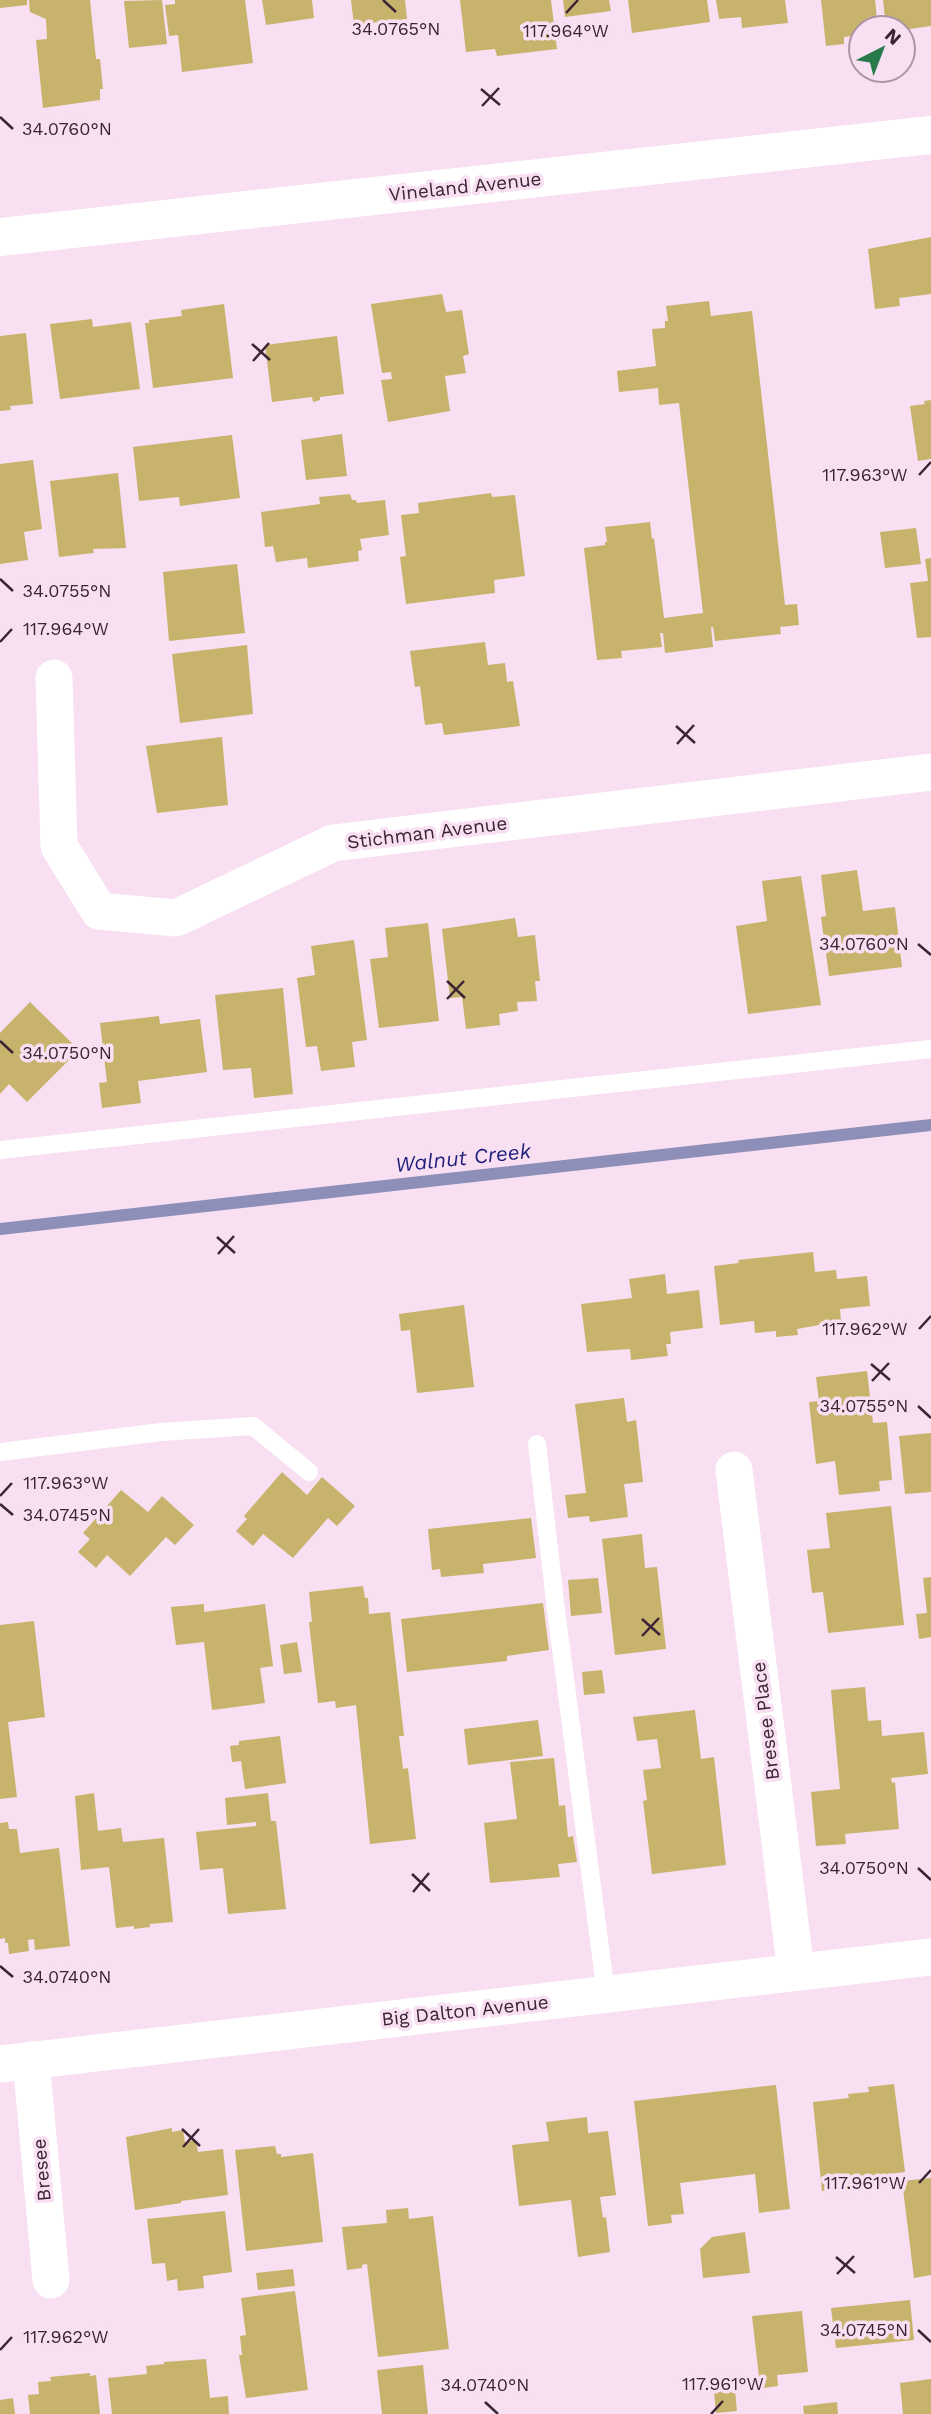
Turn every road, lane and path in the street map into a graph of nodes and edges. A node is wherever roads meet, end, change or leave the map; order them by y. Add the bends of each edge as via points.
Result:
1 (931, 135) edge
2 (0, 237) edge
3 (54, 678) dead end
4 (931, 772) edge
5 (931, 1049) edge
6 (0, 1150) edge
7 (537, 1444) dead end
8 (0, 1452) edge
9 (734, 1469) dead end
10 (309, 1472) dead end
11 (931, 1957) edge
12 (796, 1972) junction
13 (606, 1994) junction
14 (16, 2062) edge
15 (51, 2280) dead end

1 - 2 street, Vineland Avenue
3 - 4 street, Stichman Avenue via 59,846 99,911 176,918 334,843
5 - 6 lane
7 - 13 lane
8 - 10 lane via 160,1432 253,1426
9 - 12 street, Bresee Place
11 - 12 street, Big Dalton Avenue
12 - 13 street, Big Dalton Avenue
13 - 14 street, Big Dalton Avenue
14 - 15 street, Bresee

